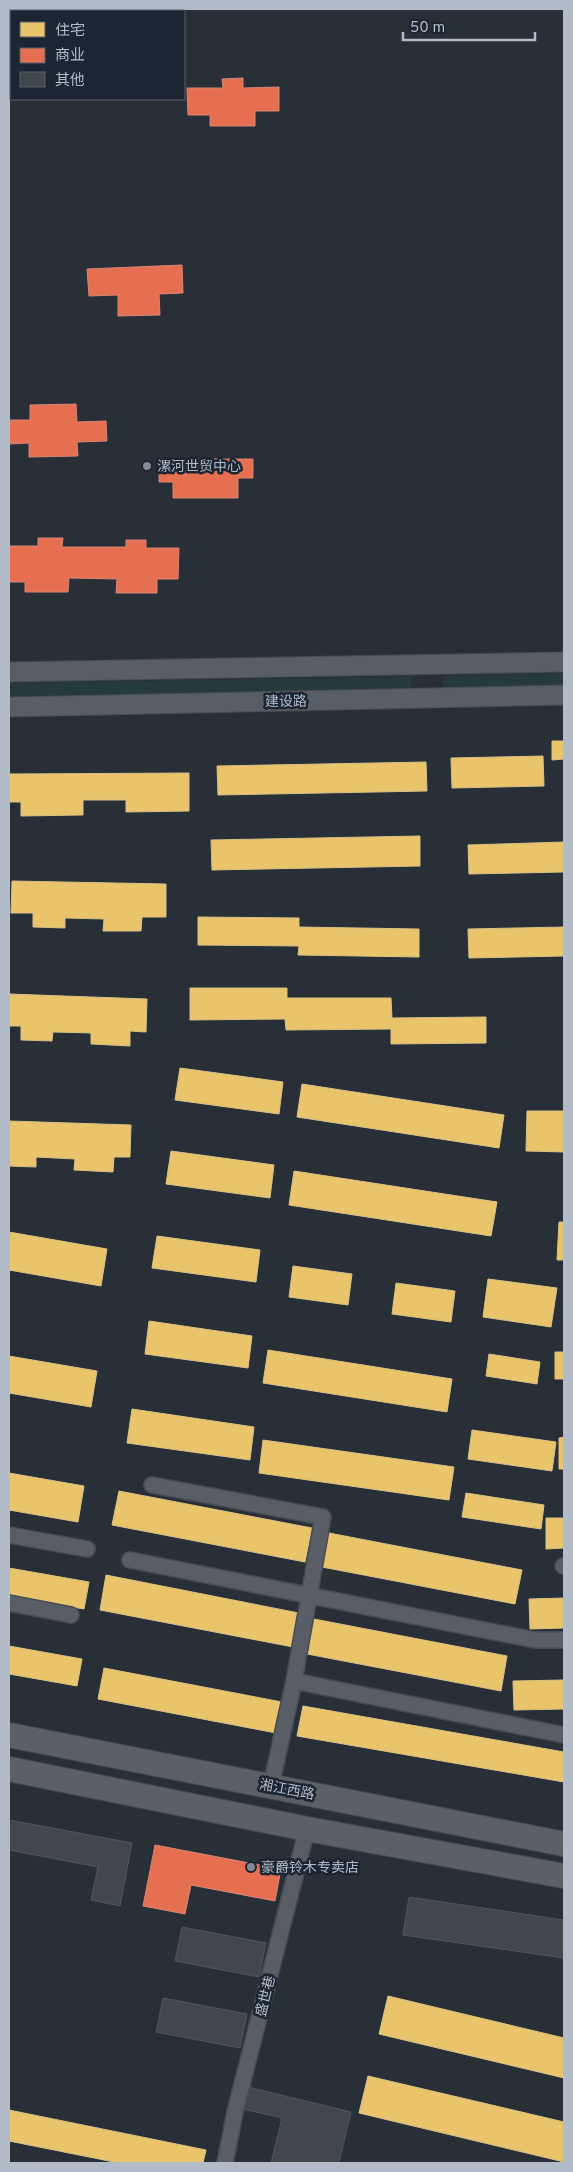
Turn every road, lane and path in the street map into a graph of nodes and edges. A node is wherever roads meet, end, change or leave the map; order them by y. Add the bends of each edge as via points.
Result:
1 (564, 662) edge
2 (426, 665) junction
3 (9, 672) edge
4 (564, 695) edge
5 (427, 698) junction
6 (9, 707) edge
7 (152, 1485) dead end
8 (9, 1535) edge
9 (87, 1549) dead end
10 (130, 1560) dead end
11 (309, 1595) junction
12 (9, 1603) edge
13 (71, 1615) dead end
14 (564, 1640) edge
15 (294, 1681) junction
16 (9, 1735) edge
17 (564, 1735) edge
18 (9, 1769) edge
19 (271, 1786) junction
20 (307, 1829) junction
21 (564, 1844) edge
22 (564, 1876) edge
23 (225, 2163) edge

1 - 2 street
2 - 3 street
2 - 5 street
4 - 5 street, 建设路
5 - 6 street, 建设路
7 - 11 street via 323,1517
8 - 9 street
10 - 11 street
11 - 14 street via 536,1640
11 - 15 street
12 - 13 street
15 - 17 street
15 - 19 street
16 - 19 main road, 湘江西路
18 - 20 main road
19 - 21 main road, 湘江西路
20 - 22 main road
20 - 23 street, 盛世巷

